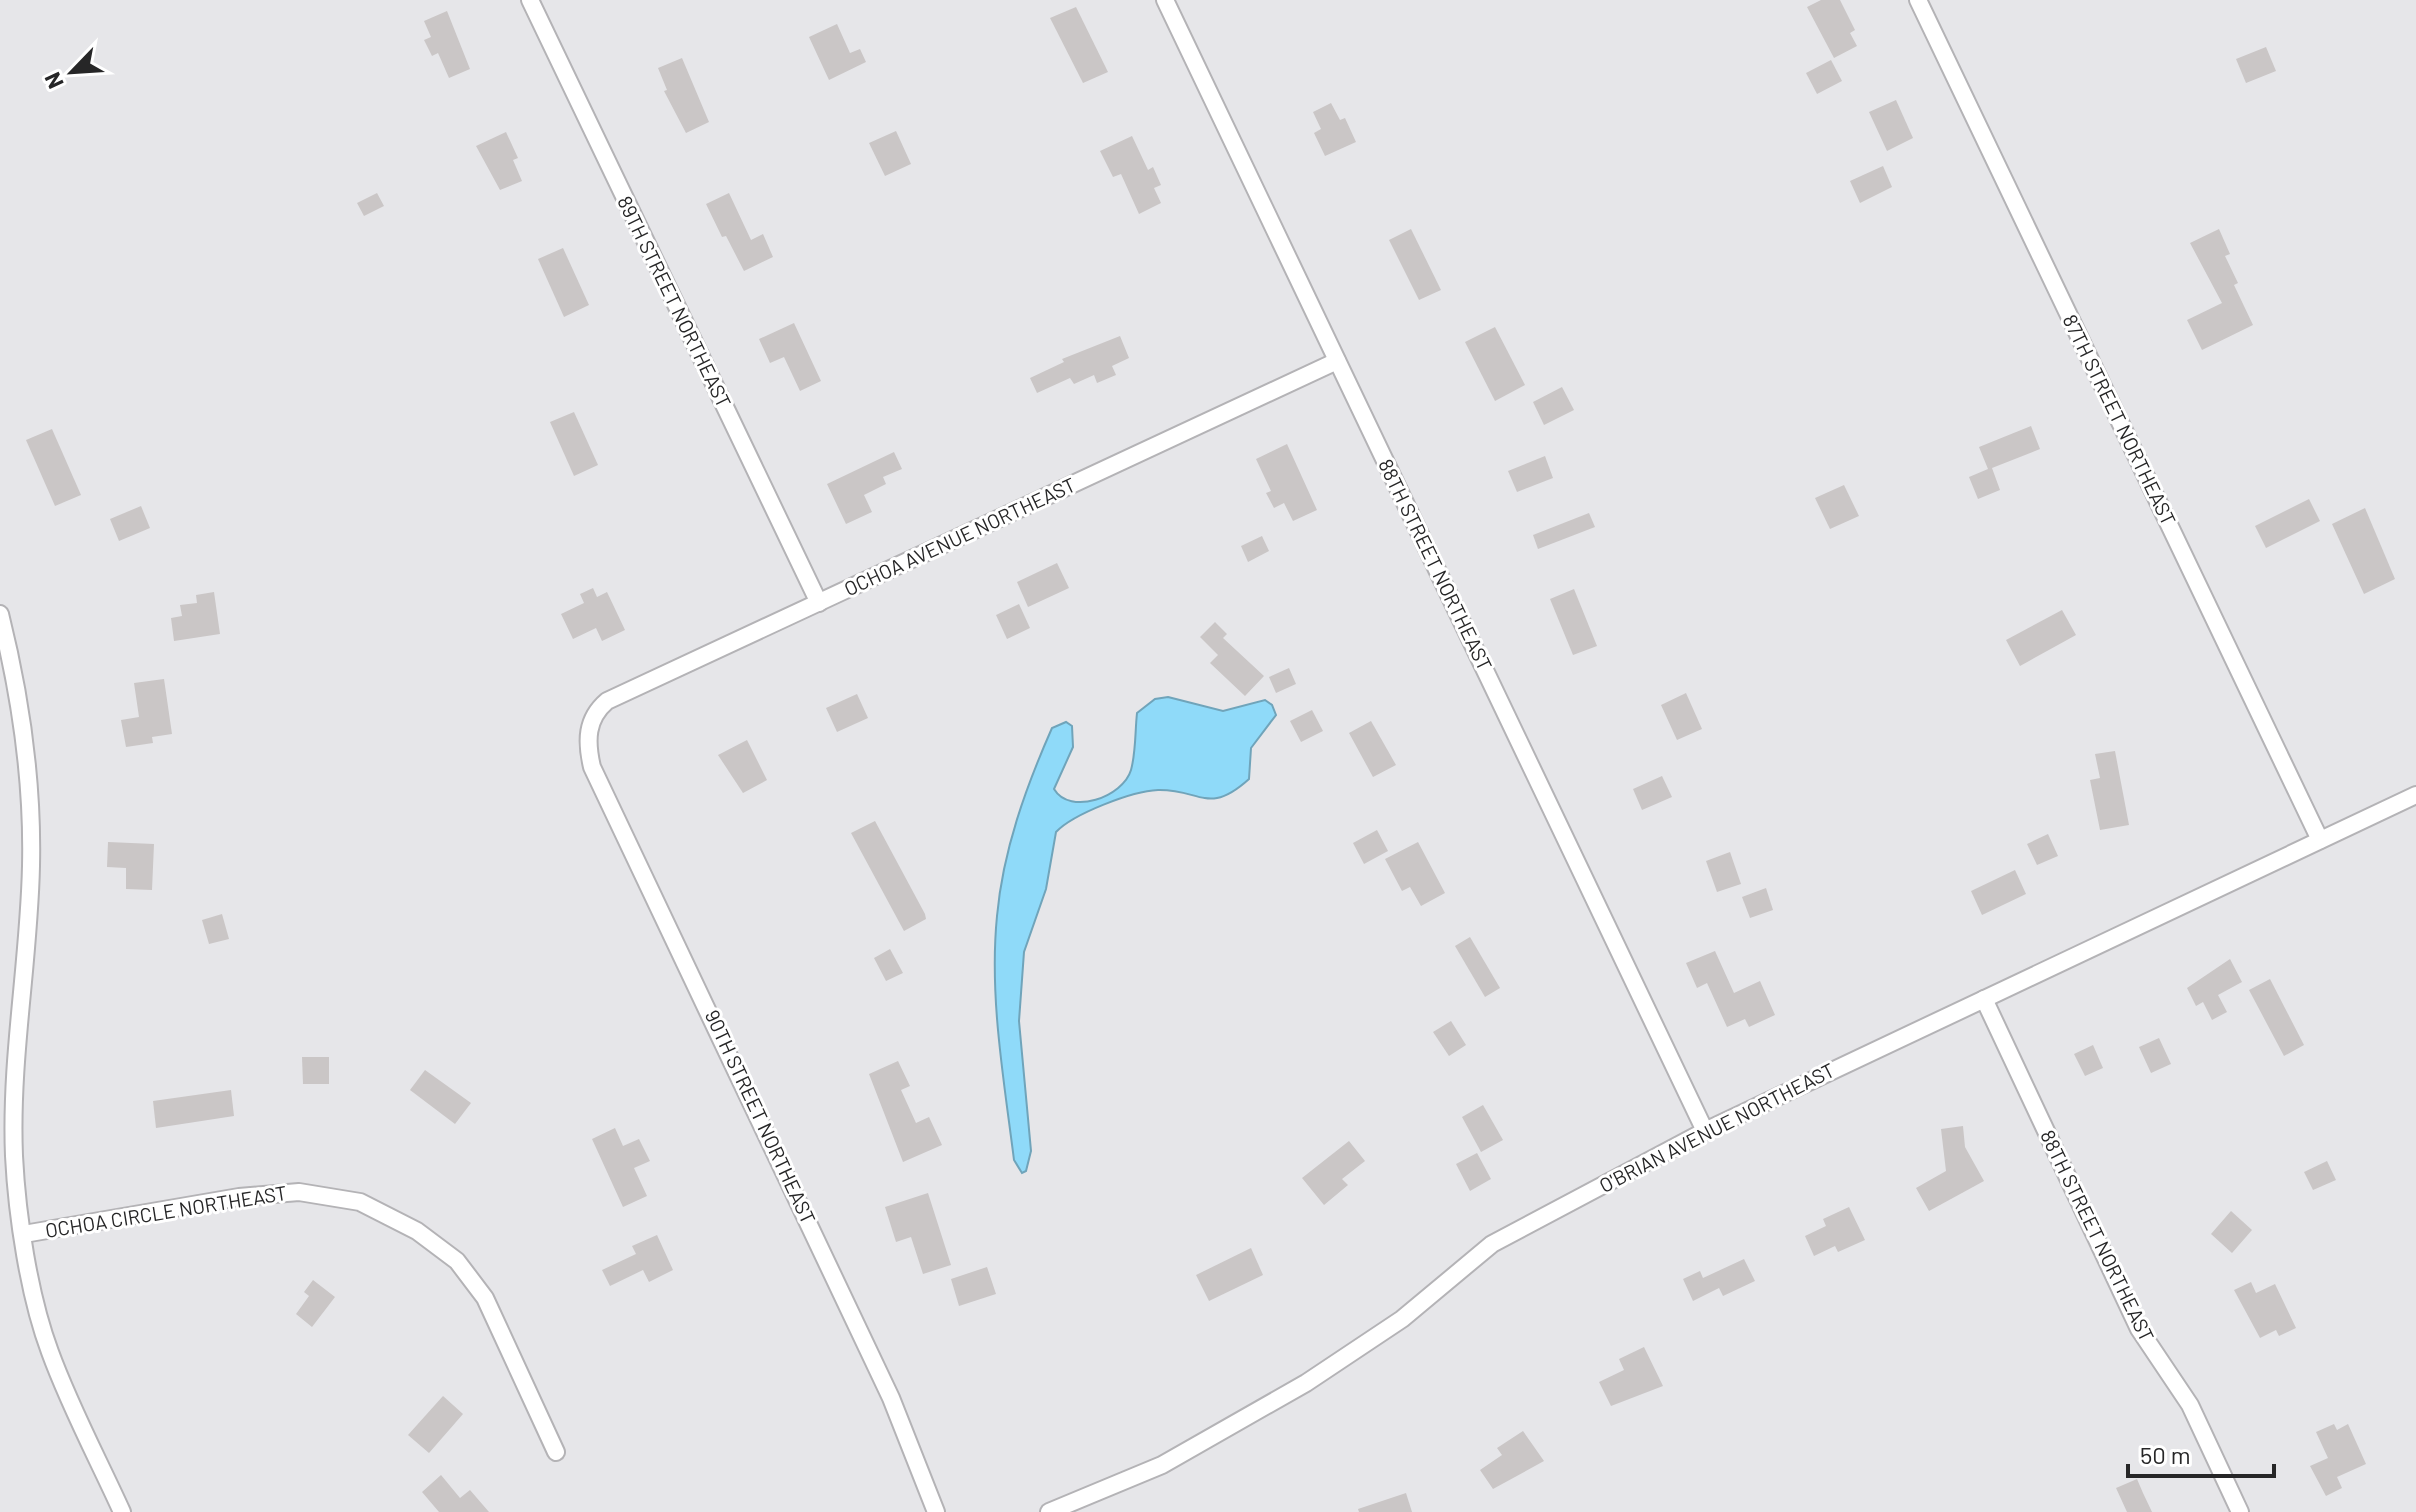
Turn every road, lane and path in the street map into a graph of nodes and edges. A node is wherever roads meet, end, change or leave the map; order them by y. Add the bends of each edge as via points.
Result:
1 (530, 0) edge
2 (1165, 0) edge
3 (1918, 0) edge
4 (1337, 361) junction
5 (819, 603) junction
6 (0, 614) edge
7 (591, 723) joint
8 (2416, 795) edge
9 (2320, 840) junction
10 (1984, 999) junction
11 (1705, 1131) junction
12 (24, 1234) junction
13 (556, 1452) dead end
14 (122, 1512) edge
15 (936, 1512) edge
16 (1049, 1512) edge
17 (2240, 1512) edge

1 - 5 street, 89TH STREET NORTHEAST
2 - 4 street, 88TH STREET NORTHEAST
3 - 9 street, 87TH STREET NORTHEAST
4 - 5 street, OCHOA AVENUE NORTHEAST
4 - 11 street, 88TH STREET NORTHEAST
5 - 7 street, OCHOA AVENUE NORTHEAST via 607,701
6 - 12 street via 29,760 30,884 13,1082 14,1159
7 - 15 street, 90TH STREET NORTHEAST via 592,767 886,1385
8 - 9 street, O'BRIAN AVENUE NORTHEAST
9 - 10 street, O'BRIAN AVENUE NORTHEAST
10 - 11 street, O'BRIAN AVENUE NORTHEAST
10 - 17 street, 88TH STREET NORTHEAST via 2139,1329 2190,1405
11 - 16 street, O'BRIAN AVENUE NORTHEAST via 1492,1244 1402,1319 1306,1383 1162,1465
12 - 13 street, OCHOA CIRCLE NORTHEAST via 239,1197 299,1192 360,1202 417,1231 457,1261 485,1298
12 - 14 street via 49,1349

